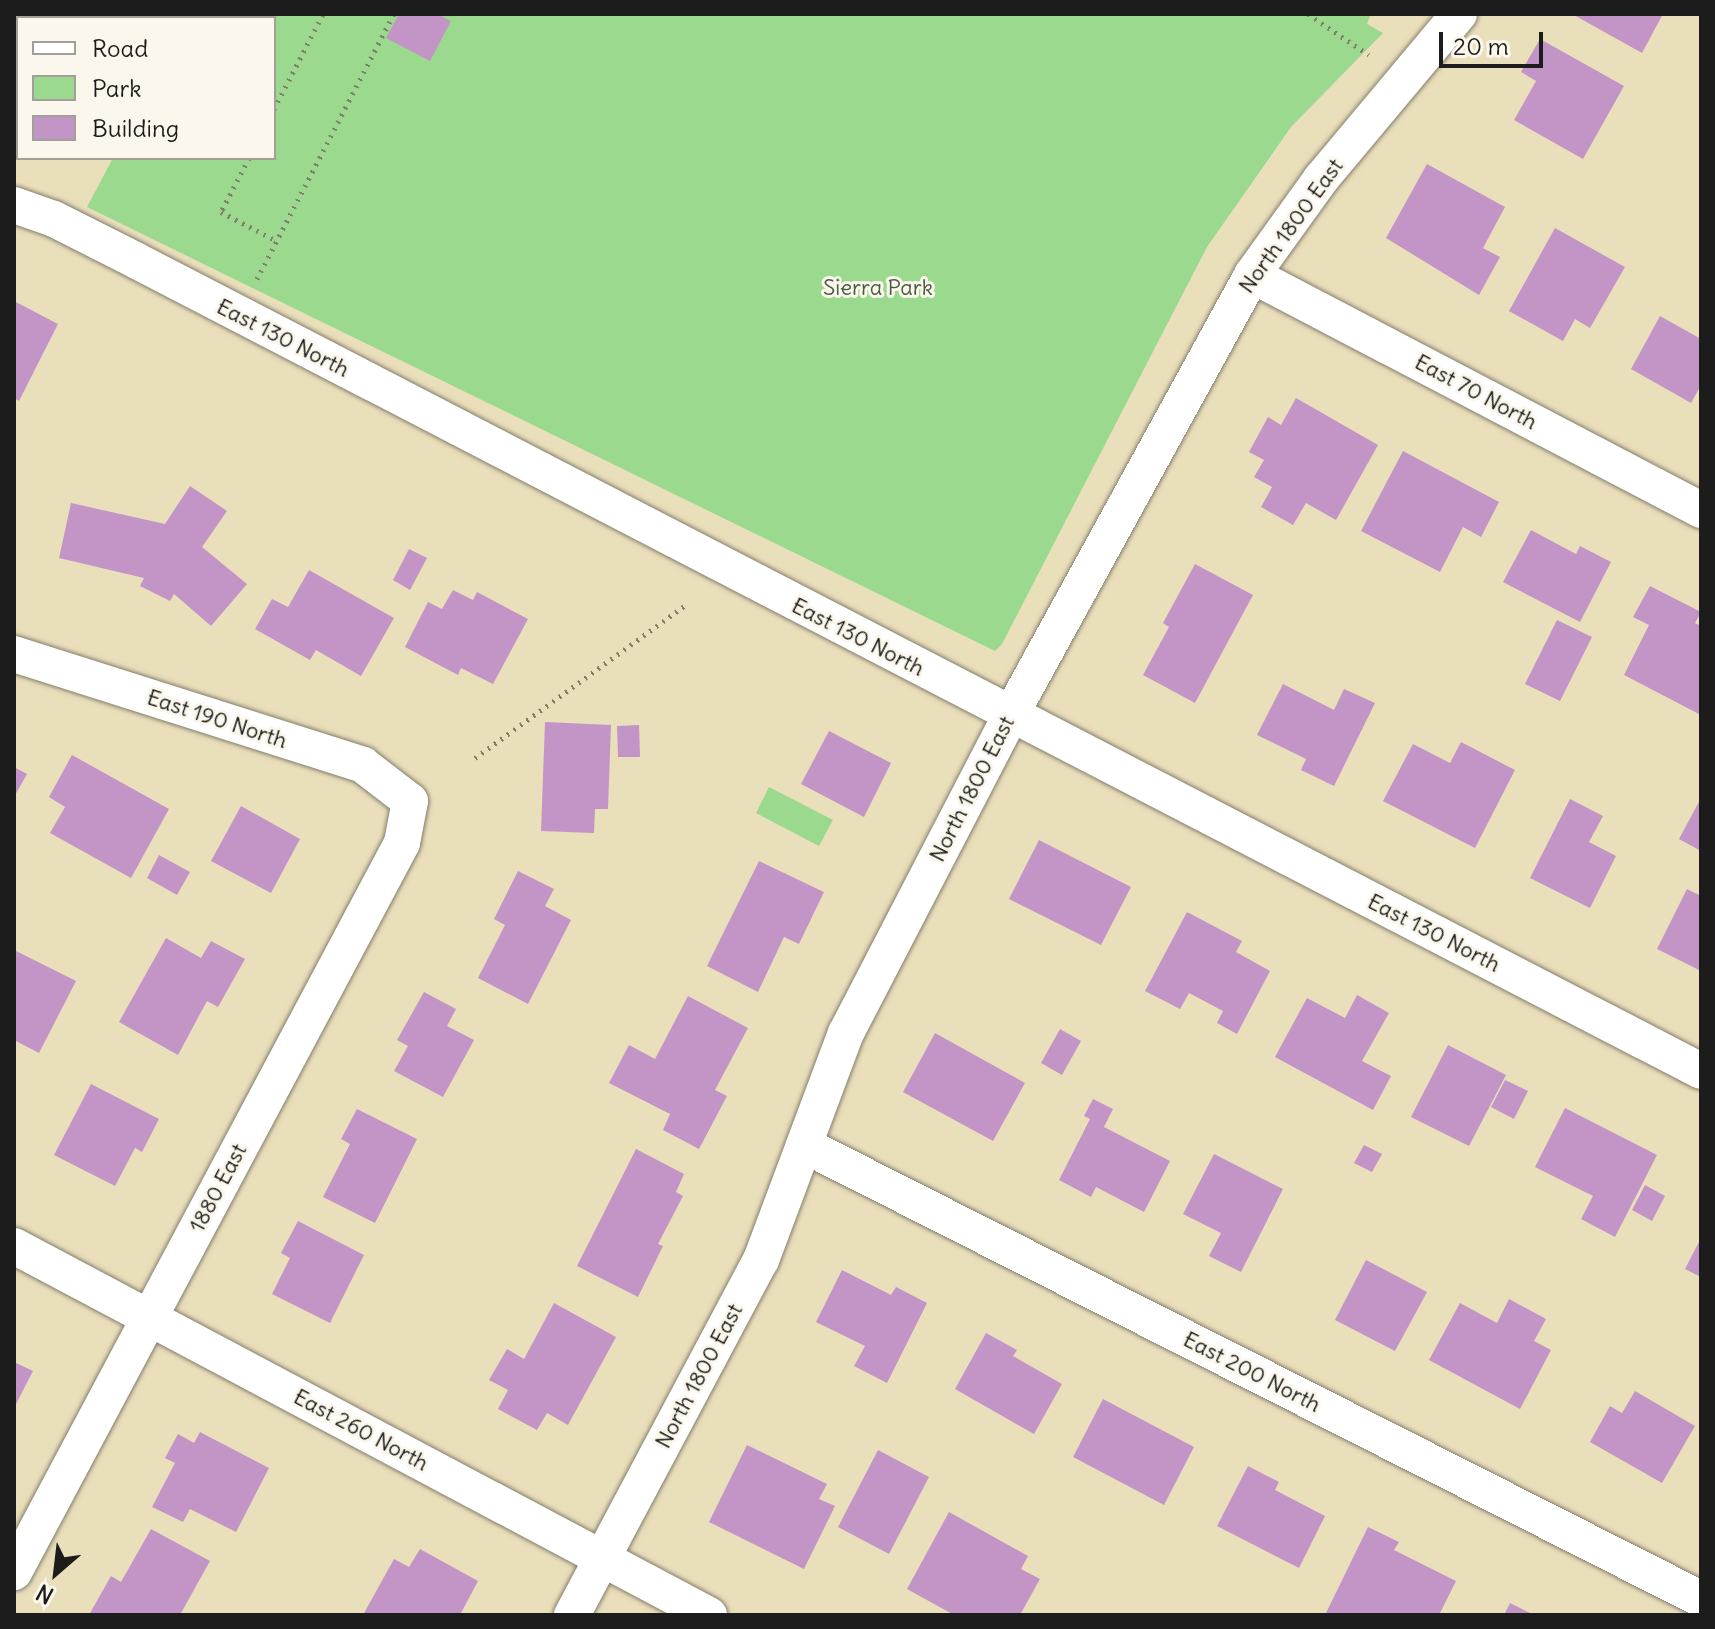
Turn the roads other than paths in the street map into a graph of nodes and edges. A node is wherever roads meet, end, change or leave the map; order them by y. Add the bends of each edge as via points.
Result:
1 (1459, 14) edge
2 (14, 205) edge
3 (1252, 275) junction
4 (1701, 510) edge
5 (14, 654) edge
6 (1010, 716) junction
7 (410, 801) joint
8 (1701, 1071) edge
9 (804, 1145) junction
10 (14, 1246) edge
11 (149, 1317) junction
12 (602, 1558) junction
13 (14, 1572) edge
14 (1701, 1599) edge
15 (572, 1615) edge
16 (709, 1615) edge

1 - 3 street, North 1800 East via 1321,179
2 - 6 street, East 130 North via 137,261
3 - 4 street, East 70 North
3 - 6 street, North 1800 East
5 - 7 street, East 190 North via 363,765
6 - 8 street, East 130 North
6 - 9 street, North 1800 East via 846,1033
7 - 11 street, 1880 East via 402,843
9 - 12 street, North 1800 East via 761,1260
9 - 14 street, East 200 North
10 - 11 street, East 260 North
11 - 12 street, East 260 North
11 - 13 street, 1880 East
12 - 15 street, North 1800 East
12 - 16 street, East 260 North

